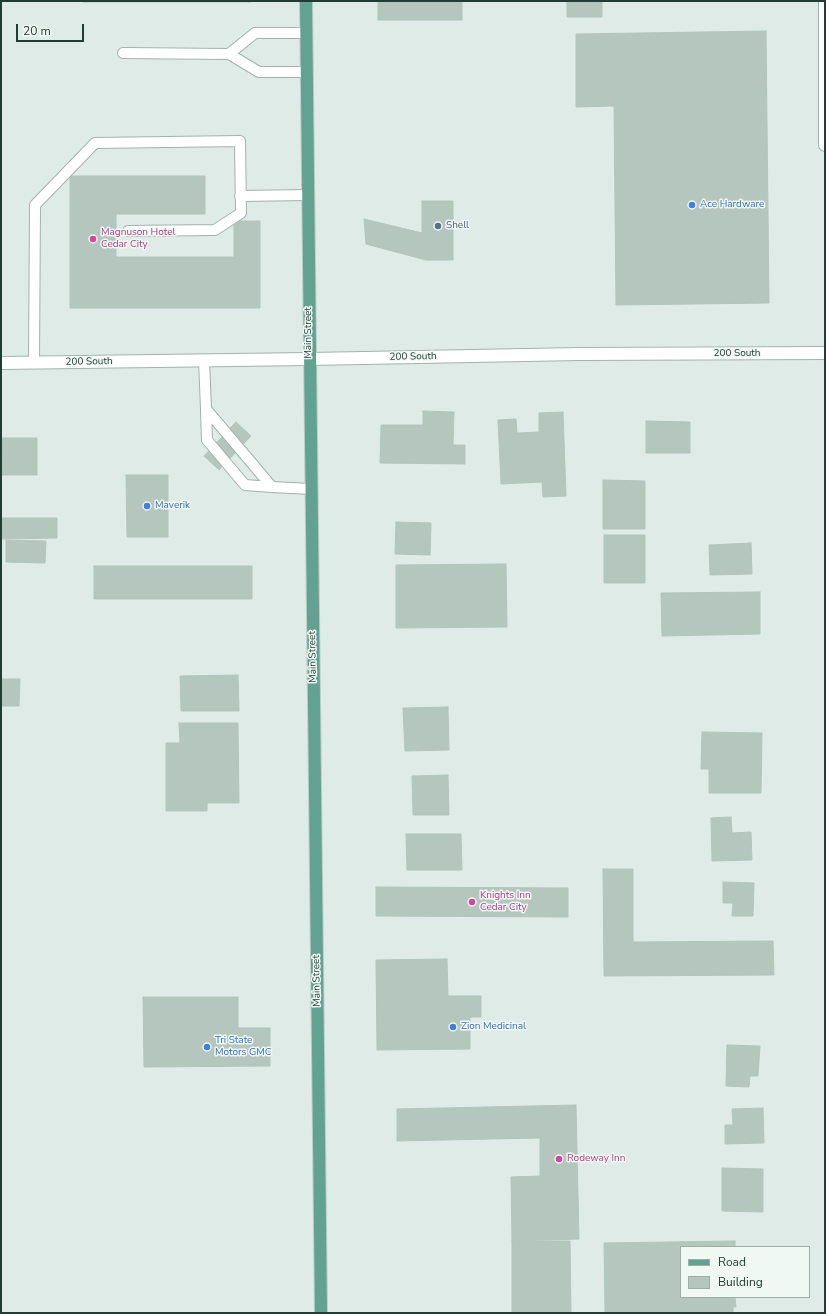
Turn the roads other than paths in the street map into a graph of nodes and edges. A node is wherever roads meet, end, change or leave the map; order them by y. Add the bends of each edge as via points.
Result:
1 (306, 1) edge
2 (825, 1) edge
3 (306, 33) junction
4 (124, 53) dead end
5 (229, 54) junction
6 (307, 72) junction
7 (825, 145) edge
8 (308, 195) junction
9 (240, 196) junction
10 (128, 231) dead end
11 (825, 353) edge
12 (309, 359) junction
13 (204, 360) junction
14 (34, 362) junction
15 (1, 363) edge
16 (206, 409) junction
17 (272, 487) junction
18 (311, 488) junction
19 (321, 1313) edge

1 - 3 main road, Main Street
2 - 7 street
3 - 5 lane via 255,33
3 - 6 main road, Main Street
4 - 5 lane
5 - 6 lane via 258,72
6 - 8 main road, Main Street
8 - 9 lane
8 - 12 main road, Main Street
9 - 10 lane via 241,213 215,230
9 - 14 lane via 240,141 95,143 35,205
11 - 12 street, 200 South
12 - 13 street, 200 South
12 - 18 main road, Main Street
13 - 14 street, 200 South
13 - 16 lane
14 - 15 street, 200 South
16 - 17 lane
16 - 17 lane via 207,440 245,486
17 - 18 lane
18 - 19 main road, Main Street

